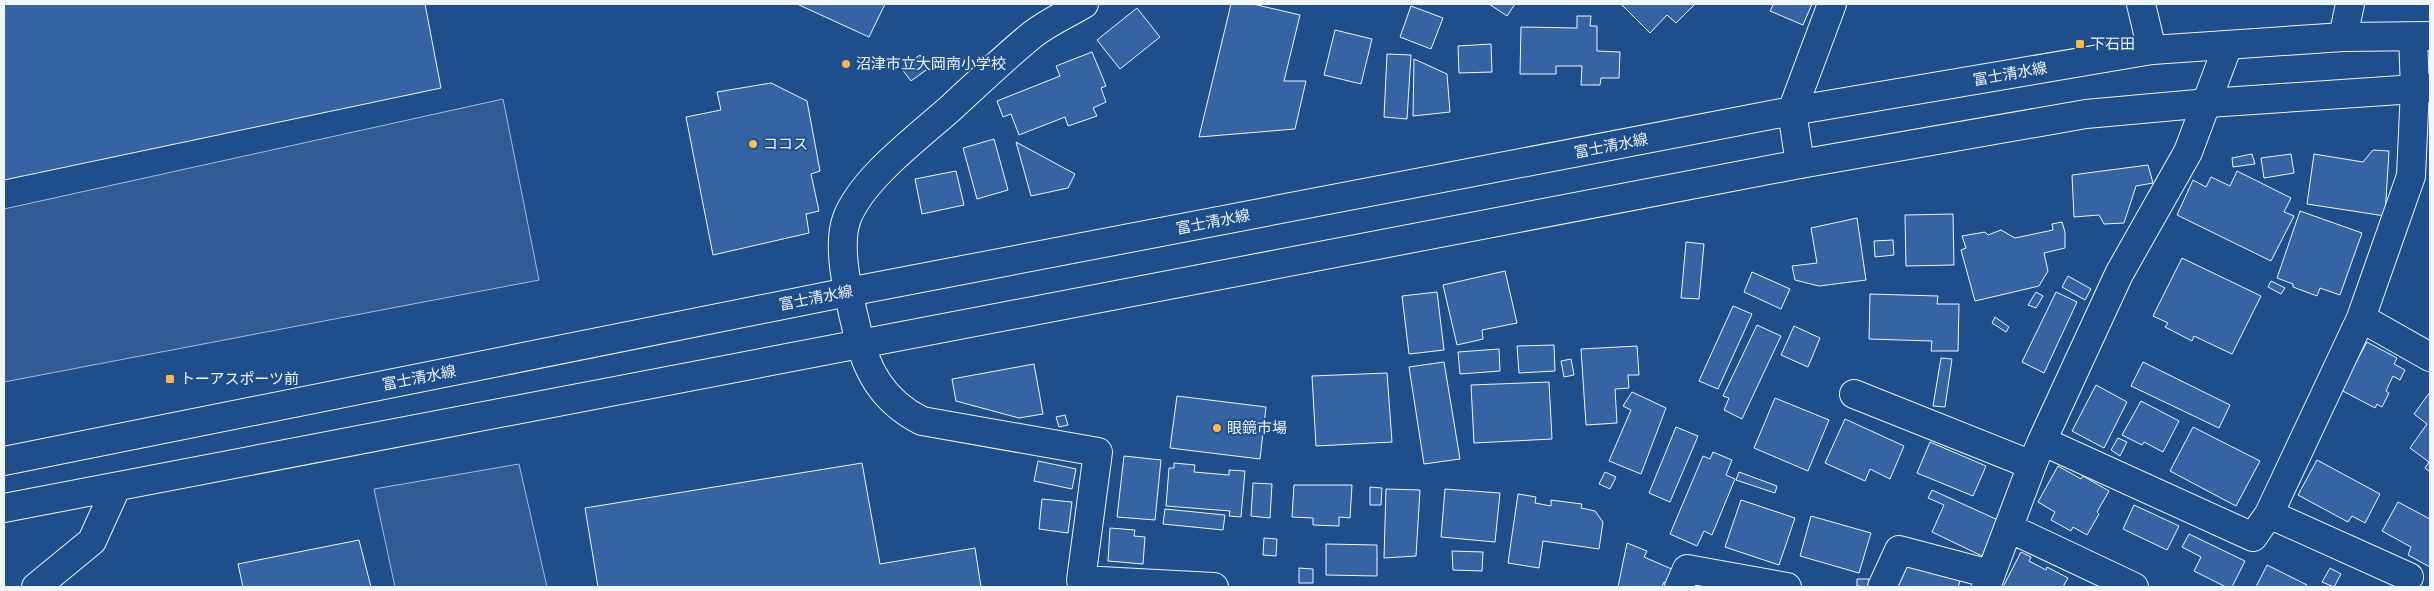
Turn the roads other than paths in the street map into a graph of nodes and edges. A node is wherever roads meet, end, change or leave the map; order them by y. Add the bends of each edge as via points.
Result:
1 (1084, 4) edge
2 (1832, 4) edge
3 (2141, 4) edge
4 (2350, 4) edge
5 (2343, 37) junction
6 (2421, 37) edge
7 (2228, 45) junction
8 (2152, 50) junction
9 (2422, 89) edge
10 (2208, 103) junction
11 (1792, 111) junction
12 (1800, 164) junction
13 (848, 292) junction
14 (2361, 318) junction
15 (860, 346) junction
16 (2430, 358) edge
17 (1854, 394) dead end
18 (2037, 453) junction
19 (4, 461) edge
20 (116, 488) junction
21 (4, 508) edge
22 (2269, 514) junction
23 (2009, 528) junction
24 (2409, 577) dead end
25 (1988, 581) edge
26 (36, 587) edge
27 (1214, 587) edge
28 (1679, 587) edge
29 (1787, 587) edge
30 (1882, 587) edge
31 (2134, 587) edge

1 - 13 main road via 1033,34 881,171 857,198 847,219 844,244
2 - 11 main road
3 - 8 main road
4 - 5 main road
5 - 6 main road, 富士清水線
5 - 7 main road, 富士清水線
6 - 9 main road
7 - 8 main road, 富士清水線
7 - 10 main road
8 - 11 main road, 富士清水線
9 - 10 main road
9 - 14 main road via 2411,176
10 - 12 main road via 2086,114
10 - 18 main road via 2188,152 2119,274
11 - 12 main road
11 - 13 main road, 富士清水線
12 - 15 main road
13 - 15 main road
13 - 19 main road, 富士清水線
14 - 16 main road
14 - 22 main road
15 - 20 main road
15 - 27 main road via 888,399 922,422 1098,452 1081,580
17 - 18 main road
18 - 22 main road via 2254,537
18 - 23 main road
20 - 21 main road
20 - 26 main road via 92,541
22 - 24 main road
23 - 25 main road
23 - 31 main road
25 - 30 main road via 1899,550
28 - 29 main road via 1687,569

